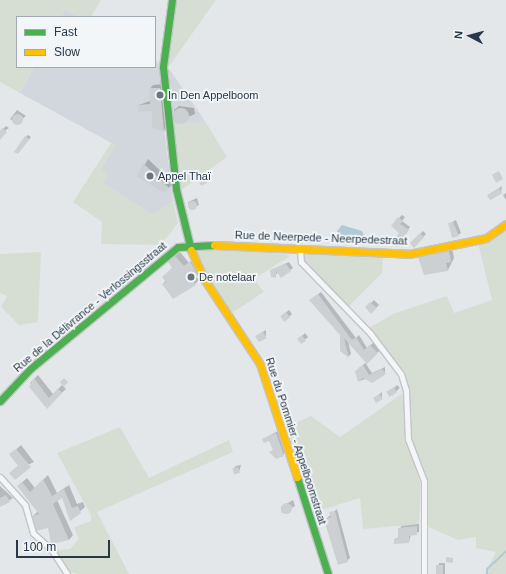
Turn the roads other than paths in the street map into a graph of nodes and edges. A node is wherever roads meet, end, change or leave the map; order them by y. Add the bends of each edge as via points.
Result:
1 (172, 0) edge
2 (506, 224) edge
3 (188, 245) junction
4 (178, 247) joint
5 (300, 249) junction
6 (0, 401) edge
7 (0, 477) edge
8 (66, 574) edge
9 (328, 574) edge
10 (424, 574) edge

1 - 3 street, Rue du Pommier - Appelboomstraat via 163,67 176,190
2 - 5 street, Rue de Neerpede - Neerpedestraat via 486,238 409,254
3 - 4 street, Rue de Neerpede - Neerpedestraat
3 - 5 street, Rue de Neerpede - Neerpedestraat
3 - 9 street, Rue du Pommier - Appelboomstraat via 204,279 242,332 260,364
4 - 6 street, Rue de la Délivrance - Verlossingsstraat via 32,368
5 - 10 street via 301,262 370,333 401,374 406,397 408,439 424,481
7 - 8 street via 21,499 33,533 51,549

